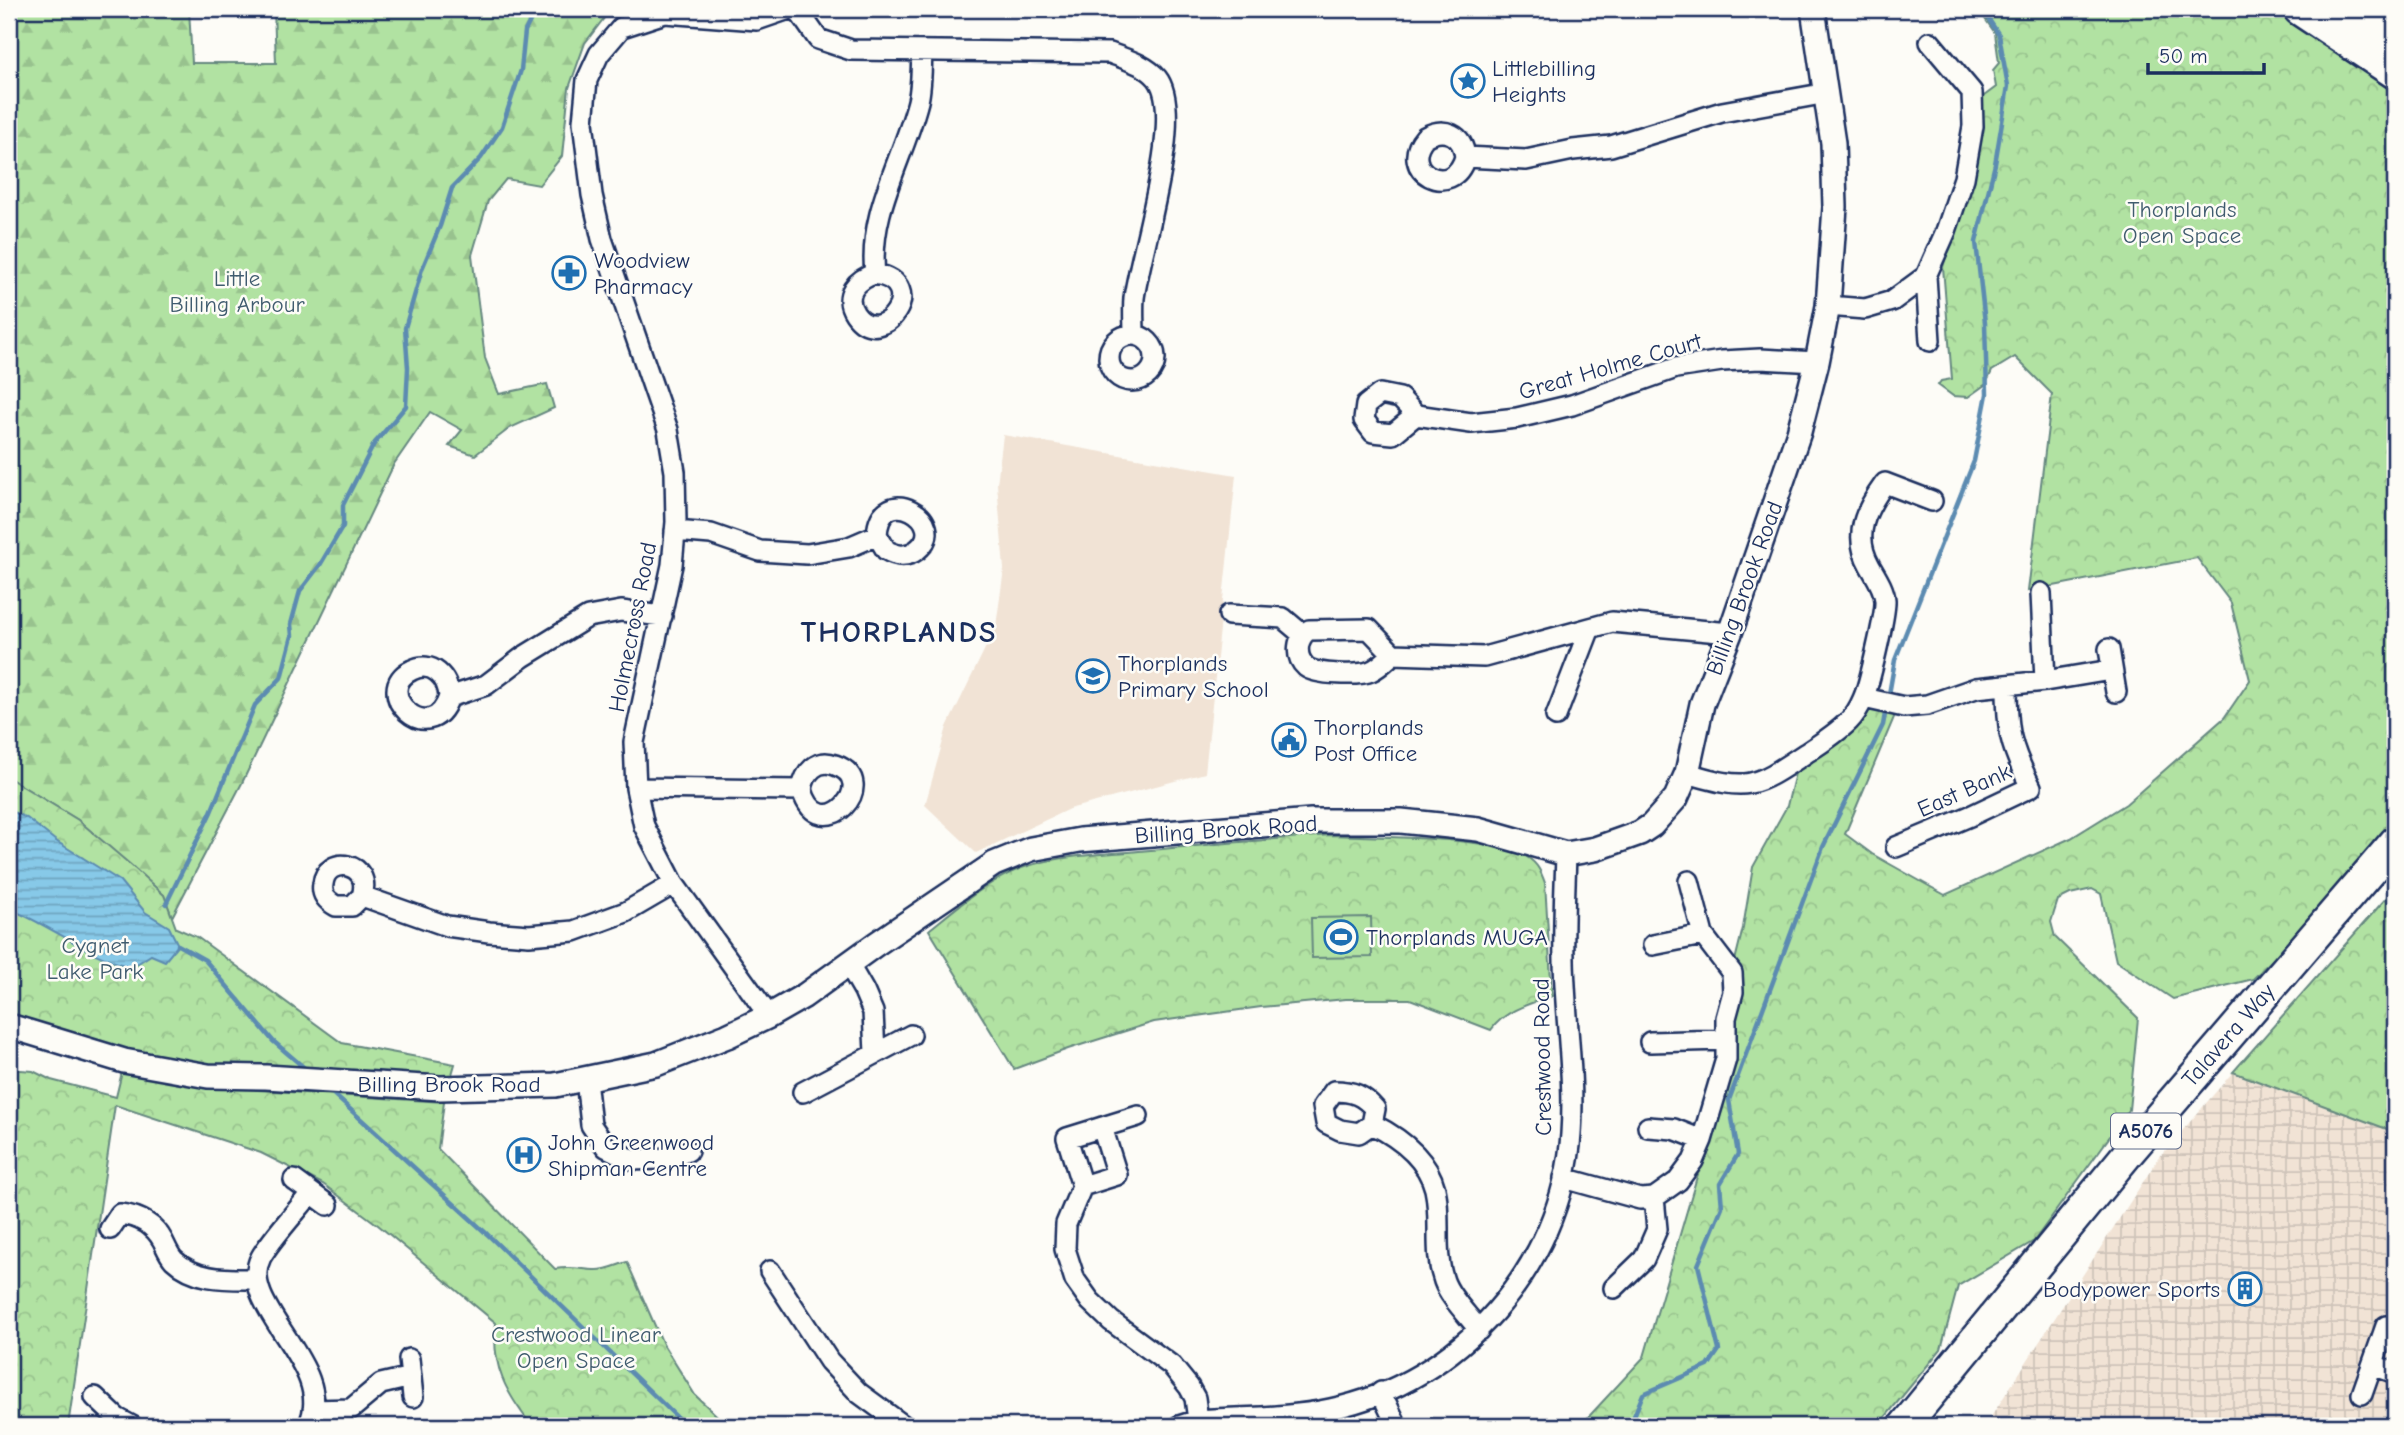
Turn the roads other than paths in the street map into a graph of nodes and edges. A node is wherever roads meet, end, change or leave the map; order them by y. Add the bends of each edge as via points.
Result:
1 (789, 9) edge
2 (797, 9) edge
3 (1813, 9) edge
4 (2300, 9) edge
5 (2351, 9) edge
6 (2395, 40) edge
7 (1930, 42) dead end
8 (922, 51) junction
9 (2395, 72) edge
10 (1827, 93) junction
11 (1465, 157) dead end
12 (875, 274) dead end
13 (1926, 276) junction
14 (1828, 306) junction
15 (1134, 335) dead end
16 (1930, 341) dead end
17 (1817, 362) junction
18 (1416, 415) dead end
19 (1932, 501) dead end
20 (675, 531) junction
21 (877, 535) dead end
22 (2041, 593) dead end
23 (1229, 615) dead end
24 (662, 616) junction
25 (1590, 628) junction
26 (1730, 633) junction
27 (1302, 634) junction
28 (2109, 649) dead end
29 (1392, 654) junction
30 (2111, 670) junction
31 (2045, 681) junction
32 (2007, 685) junction
33 (2116, 692) dead end
34 (449, 696) dead end
35 (1864, 698) junction
36 (1556, 716) dead end
37 (1687, 772) junction
38 (636, 788) junction
39 (802, 790) dead end
40 (2395, 842) edge
41 (1896, 847) dead end
42 (1566, 854) junction
43 (1689, 881) dead end
44 (674, 884) junction
45 (362, 896) dead end
46 (1703, 935) junction
47 (1653, 945) dead end
48 (849, 965) junction
49 (769, 1016) junction
50 (9, 1026) edge
51 (911, 1035) dead end
52 (1726, 1040) junction
53 (1650, 1042) dead end
54 (875, 1053) junction
55 (586, 1079) junction
56 (803, 1092) dead end
57 (1138, 1116) dead end
58 (1372, 1124) dead end
59 (1102, 1127) junction
60 (1648, 1127) dead end
61 (1702, 1140) junction
62 (688, 1151) dead end
63 (1564, 1178) junction
64 (294, 1180) dead end
65 (1082, 1186) junction
66 (311, 1193) junction
67 (1654, 1198) junction
68 (328, 1205) dead end
69 (110, 1229) dead end
70 (770, 1271) dead end
71 (256, 1279) junction
72 (1614, 1288) dead end
73 (2386, 1326) dead end
74 (1479, 1330) junction
75 (2373, 1365) junction
76 (2395, 1373) edge
77 (411, 1377) dead end
78 (1381, 1392) junction
79 (2362, 1394) dead end
80 (95, 1396) dead end
81 (310, 1418) edge
82 (1198, 1420) junction
83 (132, 1426) edge
84 (904, 1426) edge
85 (1179, 1426) edge
86 (1397, 1426) edge
87 (1904, 1426) edge

1 - 20 street, Holmecross Road via 757,20 665,13 622,27 599,54 587,80 583,122 592,195 601,239 668,430 675,472
2 - 8 street via 818,38 851,50
3 - 10 street, Billing Brook Road
4 - 9 highway
5 - 6 highway
7 - 13 street via 1972,92 1973,126 1964,178
8 - 12 street via 918,103 880,213
8 - 15 street via 1110,54 1142,65 1158,79 1168,107 1166,141 1134,299
10 - 11 street via 1722,112 1611,146 1526,160
10 - 14 street, Billing Brook Road via 1835,207
13 - 14 street via 1892,301 1865,309
13 - 16 street
14 - 17 street, Billing Brook Road
17 - 18 street, Great Holme Court via 1760,359 1676,368 1572,405 1517,418 1471,423
17 - 26 street, Billing Brook Road via 1799,432
19 - 35 street via 1885,483 1872,500 1864,523 1860,535 1863,555 1885,600
20 - 21 street via 711,534 760,551 807,554 849,547
20 - 24 street, Holmecross Road
22 - 31 street
23 - 27 street via 1283,618
24 - 34 street via 621,611 588,617 486,685
24 - 38 street, Holmecross Road via 634,742
25 - 26 street via 1612,622
25 - 29 street via 1484,657
25 - 36 street
26 - 37 street, Billing Brook Road via 1702,704
27 - 29 street via 1320,628 1369,629
27 - 29 street via 1300,659 1314,671 1367,673
28 - 30 street
30 - 31 street
30 - 33 street
31 - 32 street
32 - 35 street via 1976,688 1927,705 1903,707
32 - 41 street, East Bank via 2007,726 2016,759 2031,787
35 - 37 street via 1850,720 1828,738 1756,783 1723,783
37 - 42 street, Billing Brook Road via 1676,798 1652,825 1605,846
38 - 39 street
38 - 44 street, Holmecross Road via 644,826
40 - 87 main road, Talavera Way / A5076 via 2129,1152
42 - 48 street, Billing Brook Road via 1478,829 1401,821 1311,821 1080,840 1031,849 994,864
42 - 63 street, Crestwood Road via 1564,960 1572,1092
43 - 46 street
44 - 45 street via 626,912 574,931 529,935 447,926
44 - 49 street, Holmecross Road
46 - 47 street
46 - 52 street via 1731,973
48 - 49 street, Billing Brook Road
48 - 54 street via 873,1012
49 - 55 street, Billing Brook Road via 656,1064
50 - 55 street, Billing Brook Road via 124,1061 208,1076 440,1088
51 - 54 street
52 - 53 street
52 - 61 street via 1726,1059
54 - 56 street
55 - 62 street via 591,1125 606,1147 632,1160
57 - 59 street
58 - 74 street via 1395,1136 1422,1163 1435,1188 1437,1258 1444,1284
59 - 65 street via 1117,1175
59 - 65 street via 1067,1138
60 - 61 street via 1674,1129
61 - 67 street via 1678,1181
63 - 67 street via 1640,1199
63 - 74 street, Crestwood Road via 1555,1211 1527,1272
64 - 66 street
65 - 82 street via 1066,1224 1065,1249 1075,1280 1111,1321 1172,1366 1195,1398
66 - 68 street
66 - 71 street via 260,1258
67 - 72 street via 1657,1229 1644,1259
69 - 71 street via 120,1214 138,1216 159,1233 172,1259 194,1273
70 - 84 street via 829,1361 859,1393
71 - 81 street via 261,1298 304,1367 313,1402
73 - 75 street
74 - 78 street, Crestwood Road via 1430,1368
75 - 76 street
75 - 79 street
77 - 81 street via 381,1384 351,1409
78 - 82 street, Crestwood Road via 1328,1409
78 - 86 street
80 - 83 street
82 - 85 street, Crestwood Road

